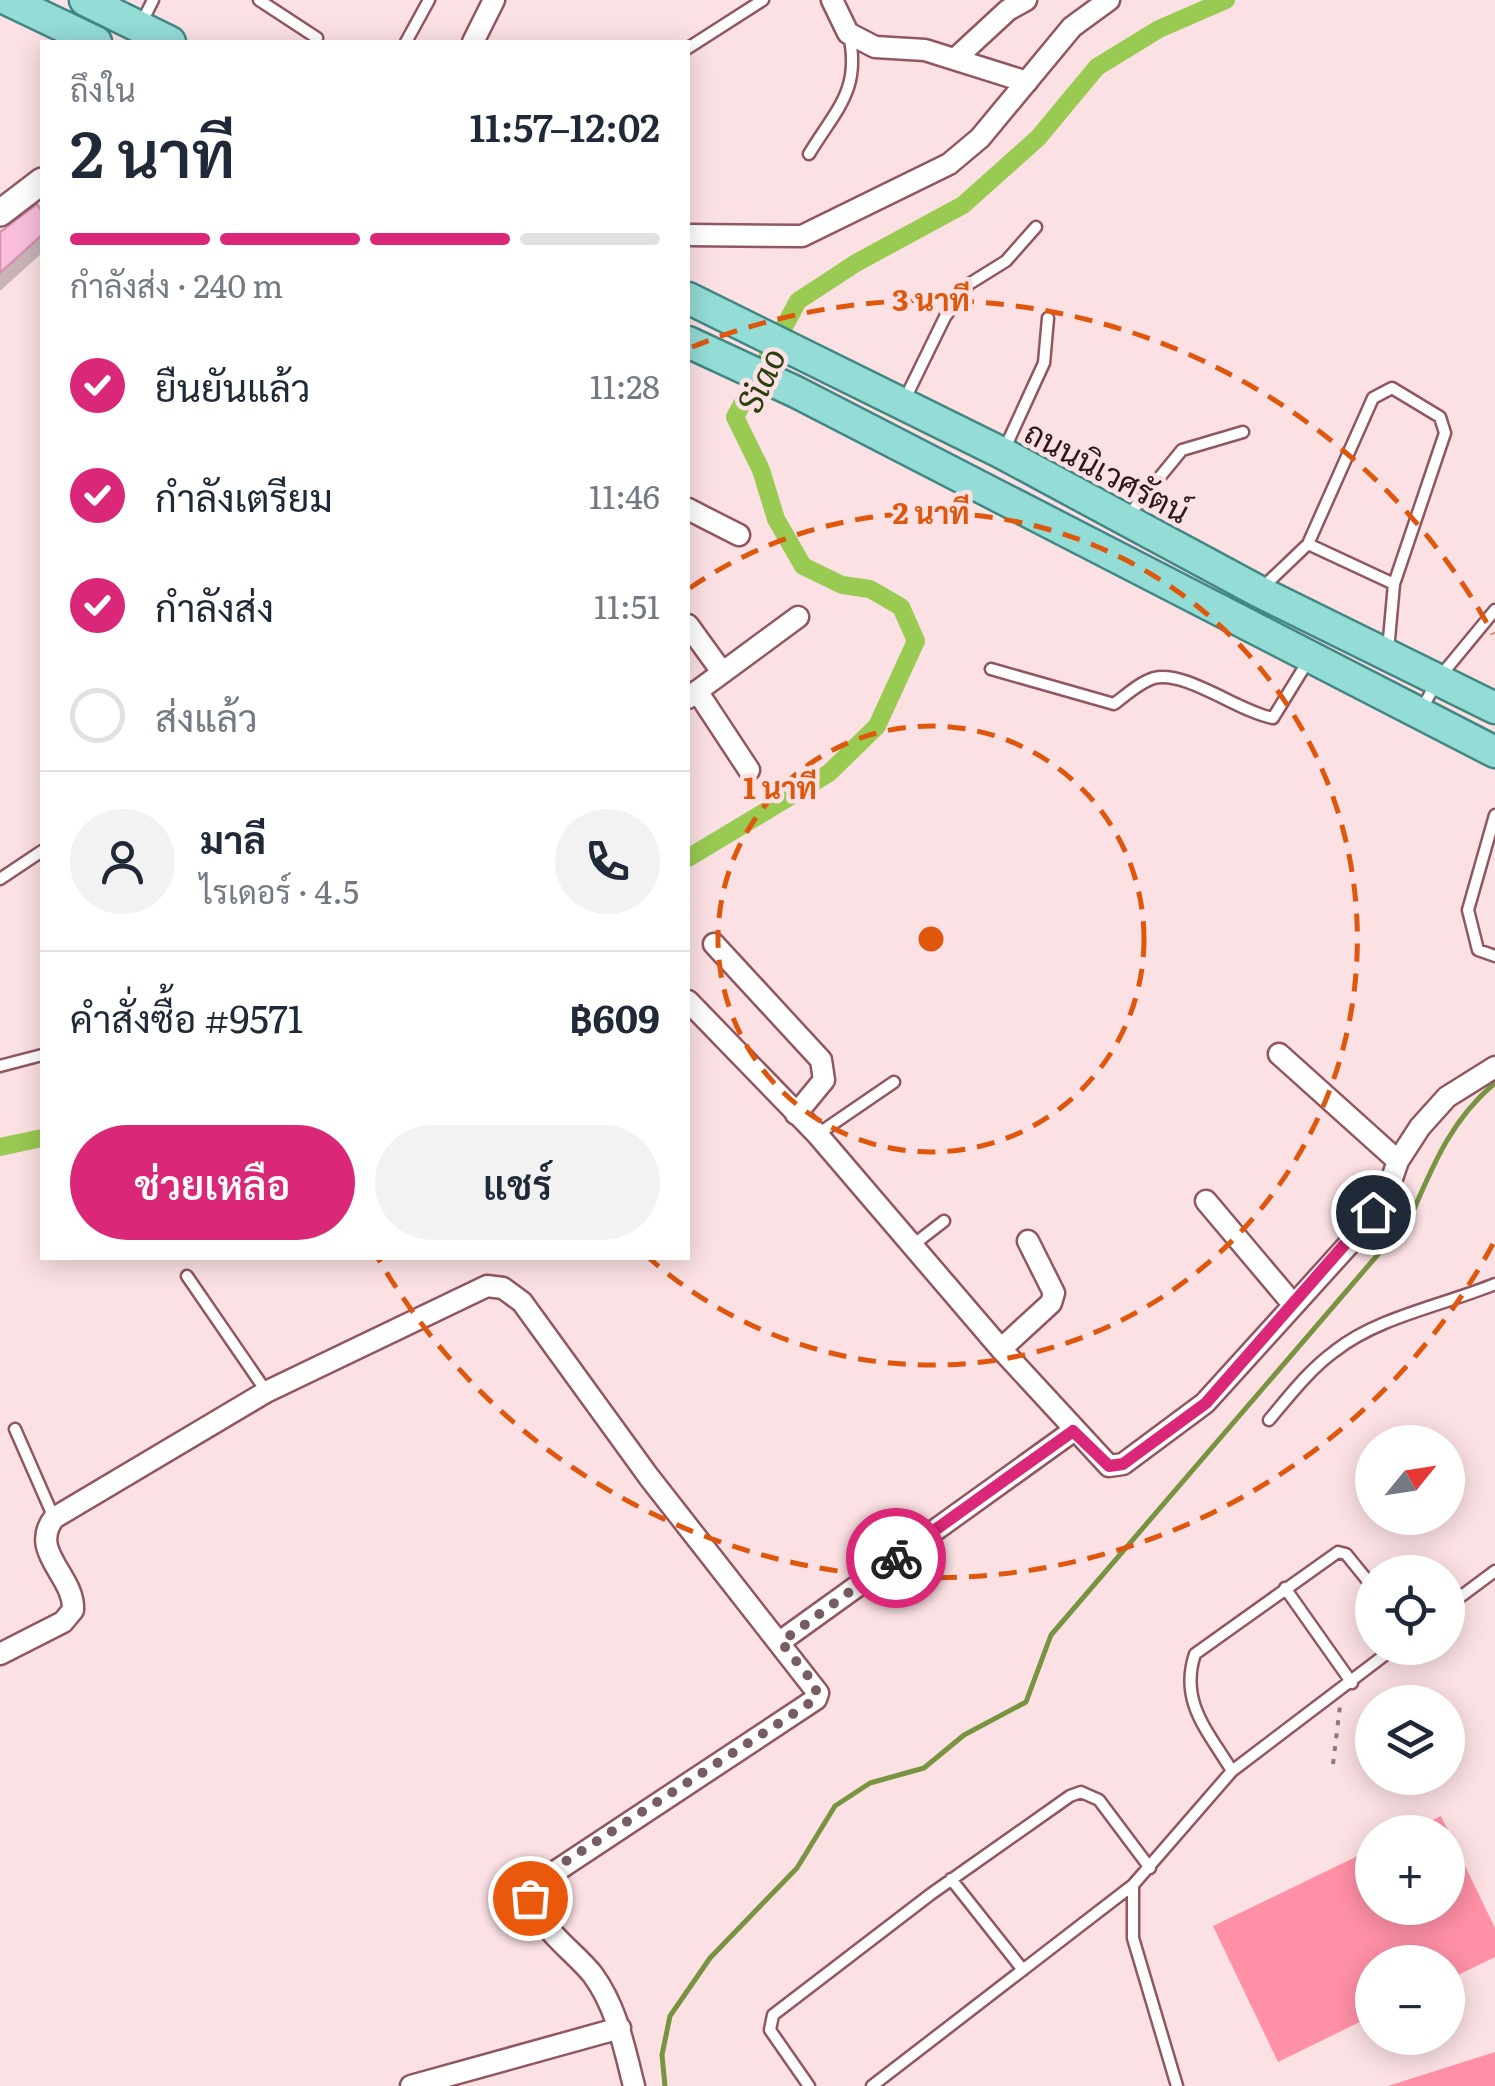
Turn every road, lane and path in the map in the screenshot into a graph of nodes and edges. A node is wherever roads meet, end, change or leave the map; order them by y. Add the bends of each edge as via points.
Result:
1 (8, 0) edge
2 (85, 0) edge
3 (259, 0) edge
4 (430, 0) edge
5 (494, 0) edge
6 (763, 0) edge
7 (832, 0) edge
8 (1026, 0) edge
9 (1108, 0) edge
10 (146, 14) edge
11 (848, 33) junction
12 (92, 40) edge
13 (168, 40) edge
14 (316, 40) edge
15 (407, 40) edge
16 (474, 40) edge
17 (690, 47) edge
18 (955, 59) junction
19 (1027, 82) junction
20 (809, 154) dead end
21 (40, 183) edge
22 (0, 212) edge
23 (1036, 227) dead end
24 (690, 235) edge
25 (690, 299) edge
26 (1048, 318) dead end
27 (690, 343) edge
28 (902, 404) junction
29 (1243, 432) dead end
30 (1002, 454) junction
31 (690, 510) edge
32 (1126, 518) junction
33 (738, 536) dead end
34 (1308, 544) junction
35 (1394, 584) junction
36 (1258, 592) junction
37 (1495, 610) edge
38 (798, 618) dead end
39 (690, 628) edge
40 (1387, 655) junction
41 (1308, 660) junction
42 (990, 668) dead end
43 (722, 672) junction
44 (1438, 679) junction
45 (692, 694) edge
46 (1495, 708) edge
47 (1420, 714) junction
48 (1495, 752) edge
49 (749, 770) dead end
50 (1495, 816) edge
51 (40, 852) edge
52 (0, 880) edge
53 (714, 944) dead end
54 (1495, 956) edge
55 (690, 1003) edge
56 (1279, 1054) dead end
57 (40, 1055) edge
58 (0, 1066) edge
59 (1495, 1067) edge
60 (894, 1082) dead end
61 (796, 1114) junction
62 (817, 1134) junction
63 (1398, 1162) junction
64 (1206, 1201) dead end
65 (944, 1221) dead end
66 (1028, 1240) dead end
67 (912, 1246) junction
68 (187, 1276) dead end
69 (1495, 1284) edge
70 (1292, 1303) junction
71 (1001, 1349) junction
72 (266, 1392) junction
73 (1270, 1420) dead end
74 (15, 1429) dead end
75 (1073, 1431) junction
76 (54, 1518) junction
77 (1355, 1565) edge
78 (1495, 1571) edge
79 (1285, 1588) junction
80 (1465, 1593) edge
81 (781, 1642) junction
82 (0, 1654) edge
83 (1374, 1665) edge
84 (1352, 1683) junction
85 (1341, 1691) junction
86 (1333, 1764) dead end
87 (1232, 1771) junction
88 (1150, 1868) junction
89 (952, 1879) junction
90 (1132, 1884) junction
91 (1023, 1970) junction
92 (620, 2028) junction
93 (411, 2086) edge
94 (634, 2086) edge
95 (809, 2086) edge
96 (872, 2086) edge
97 (1177, 2086) edge

1 - 12 main road
2 - 10 main road
3 - 14 lane
4 - 15 lane
5 - 16 street
6 - 17 lane
7 - 11 street
8 - 18 street
9 - 19 street via 1072,27
10 - 13 main road
11 - 18 street via 875,47
11 - 20 lane via 856,65 850,87
18 - 19 street
19 - 24 street via 949,164 802,236
21 - 22 street
23 - 28 lane via 1006,261 969,284
25 - 28 main road, ถนนนิเวศรัตน์
26 - 30 lane via 1044,363
27 - 41 main road
28 - 30 main road, ถนนนิเวศรัตน์
29 - 32 lane via 1182,450
30 - 32 main road, ถนนนิเวศรัตน์
31 - 33 street
32 - 36 main road, ถนนนิเวศรัตน์
34 - 35 lane
34 - 35 lane via 1373,398 1392,388 1440,417 1445,433
34 - 36 lane
35 - 40 lane
36 - 40 main road, ถนนนิเวศรัตน์
37 - 44 lane
38 - 43 street
39 - 43 street
40 - 44 main road, ถนนนิเวศรัตน์
41 - 42 lane via 1274,718 1180,679 1154,678 1114,704
41 - 47 main road
43 - 45 street
44 - 46 main road, ถนนนิเวศรัตน์
44 - 47 lane
45 - 49 street
47 - 48 main road
50 - 54 lane via 1468,910 1478,950
51 - 52 lane
53 - 61 street via 821,1060 824,1080
55 - 61 street
56 - 63 street
57 - 58 lane
59 - 63 street via 1447,1098
60 - 62 lane
61 - 62 street
62 - 67 street
63 - 70 street via 1387,1193 1360,1232
64 - 70 street
65 - 67 lane
66 - 71 street via 1054,1294
67 - 71 street
68 - 72 lane
69 - 73 lane via 1336,1349
70 - 75 street via 1206,1403 1123,1464 1109,1466
71 - 75 street
72 - 76 street
72 - 81 street via 487,1286 503,1288 522,1302 649,1477
74 - 76 lane
75 - 81 street
76 - 82 street via 45,1545 73,1610 64,1622
77 - 79 lane via 1338,1552
78 - 80 lane
79 - 84 lane
79 - 87 lane via 1195,1654 1187,1678 1196,1712
81 - 92 street via 816,1686 816,1699 532,1887 536,1912 592,1975
83 - 84 lane
84 - 85 lane
85 - 86 path
85 - 87 lane
87 - 88 lane
88 - 89 lane via 1099,1800 1081,1792
88 - 90 lane
89 - 91 lane
89 - 95 lane via 773,2015 770,2030
90 - 91 lane
90 - 97 lane via 1132,1938
91 - 96 lane
92 - 93 street
92 - 94 street

